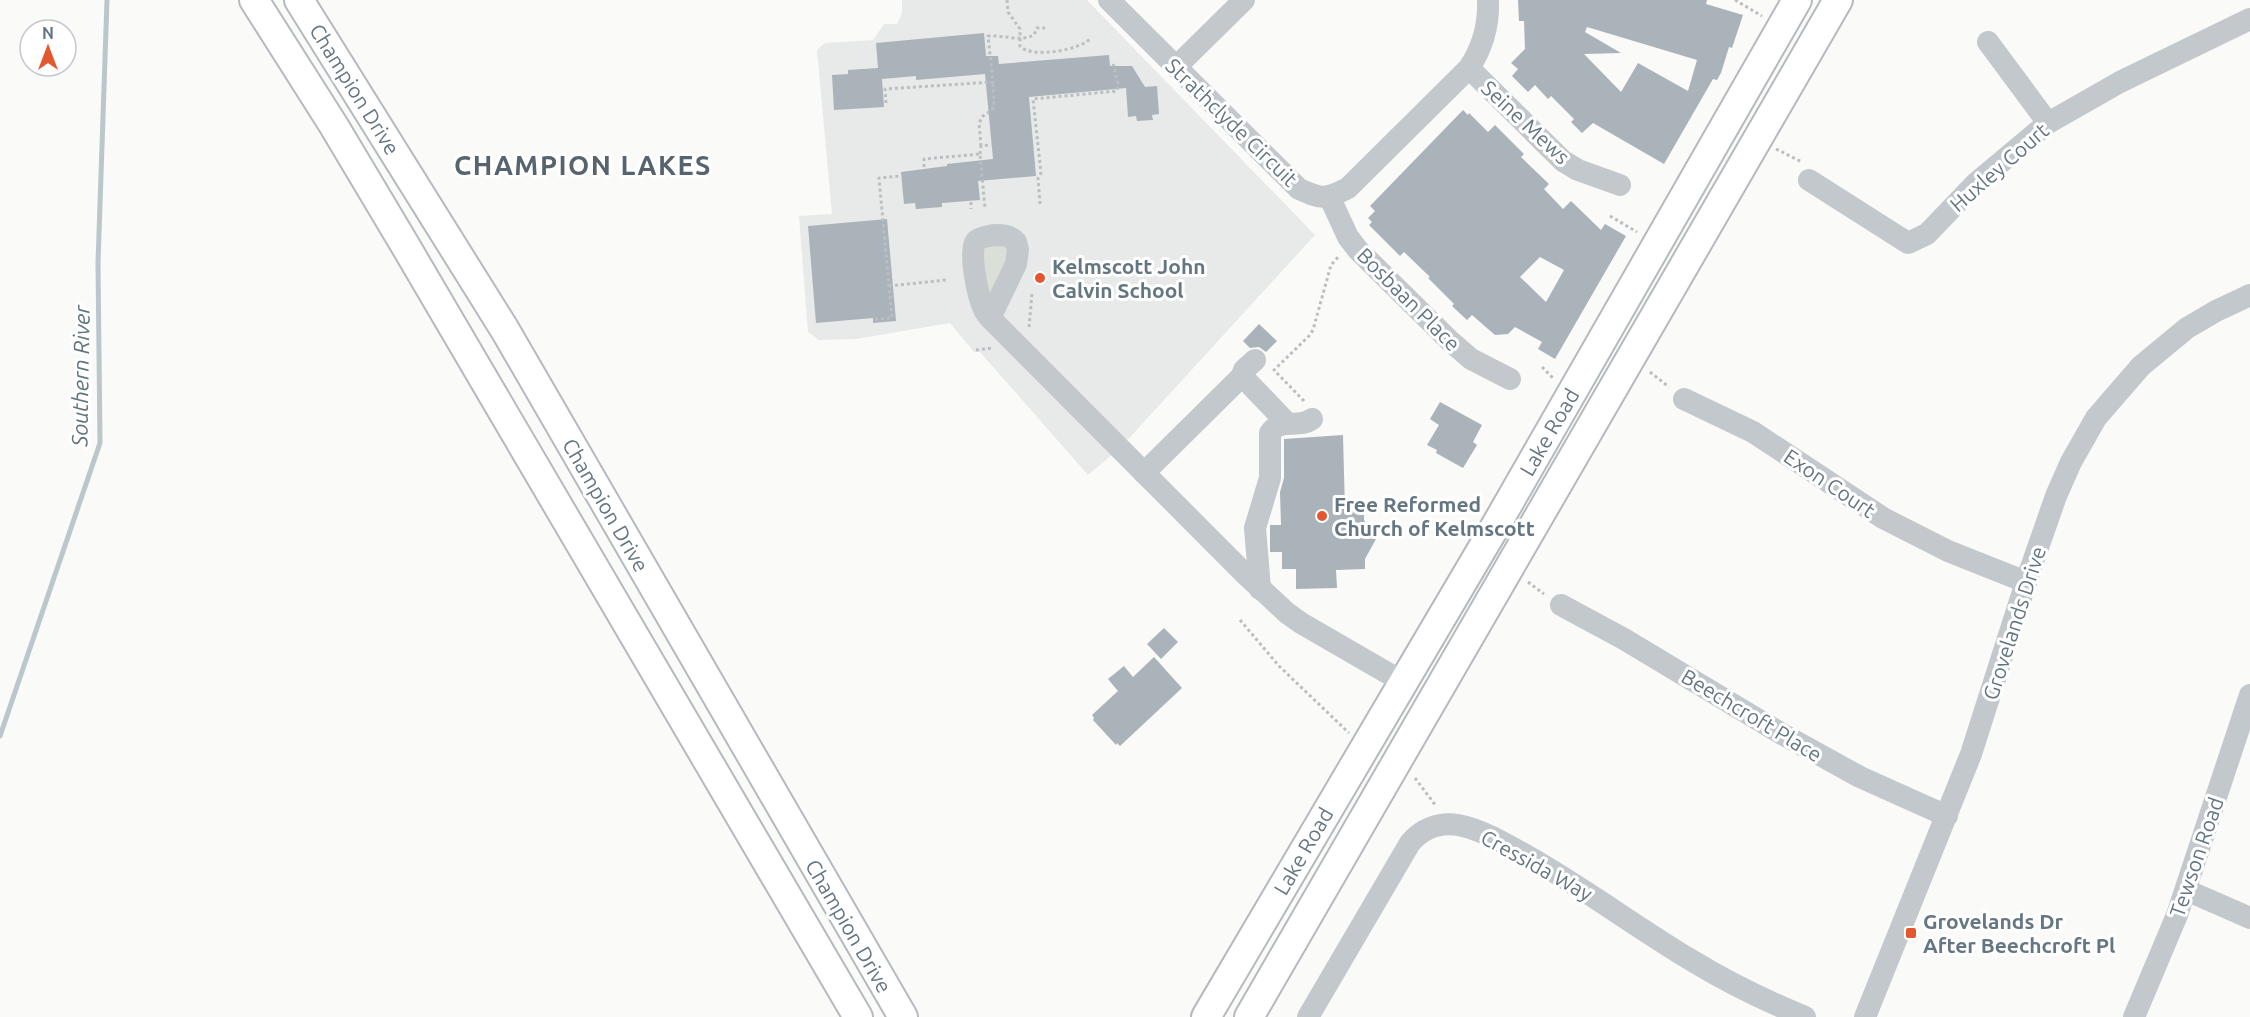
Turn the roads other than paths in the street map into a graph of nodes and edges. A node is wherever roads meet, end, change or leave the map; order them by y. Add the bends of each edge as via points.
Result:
1 (254, 0) edge
2 (299, 0) edge
3 (1109, 0) edge
4 (1244, 0) edge
5 (1488, 0) edge
6 (1797, 0) edge
7 (1838, 0) edge
8 (2250, 19) edge
9 (1988, 42) dead end
10 (1176, 67) junction
11 (1469, 68) junction
12 (2048, 123) junction
13 (1809, 180) road end
14 (1620, 185) dead end
15 (1330, 198) junction
16 (2250, 295) edge
17 (990, 318) dead end
18 (1510, 379) dead end
19 (1684, 399) road end
20 (1311, 412) road end
21 (1287, 423) junction
22 (1144, 473) junction
23 (2026, 582) junction
24 (1260, 589) junction
25 (1561, 605) road end
26 (1403, 682) junction
27 (2250, 695) edge
28 (1433, 700) junction
29 (1947, 816) junction
30 (2186, 890) junction
31 (2250, 918) edge
32 (858, 1017) edge
33 (903, 1017) edge
34 (1206, 1017) edge
35 (1249, 1017) edge
36 (1308, 1017) edge
37 (1805, 1017) edge
38 (1865, 1017) edge
39 (2134, 1017) edge

1 - 32 main road, Champion Drive via 405,245
2 - 33 main road, Champion Drive via 505,330
3 - 10 street, Strathclyde Circuit
4 - 10 street
5 - 11 street via 1484,37
6 - 26 main road, Lake Road
7 - 28 main road, Lake Road
8 - 12 street, Huxley Court via 2120,82
9 - 12 street
10 - 15 street, Strathclyde Circuit via 1299,189
11 - 14 street, Seine Mews via 1563,161
11 - 15 street via 1348,188
12 - 13 street, Huxley Court via 1975,184 1927,234 1908,243
15 - 18 street, Bosbaan Place via 1348,237 1374,266 1471,359
16 - 23 street, Grovelands Drive via 2216,311 2165,344 2096,418 2056,496
17 - 22 street
19 - 23 street, Exon Court via 1753,432 1883,518 1948,551
20 - 21 street via 1305,424
21 - 22 street via 1248,368
21 - 24 street via 1270,433 1270,478 1255,528
22 - 24 street
23 - 29 street, Grovelands Drive
24 - 26 street via 1301,623
25 - 29 street, Beechcroft Place via 1860,777
26 - 28 main road
26 - 34 main road, Lake Road
27 - 30 street, Tewson Road
28 - 35 main road, Lake Road
29 - 38 street, Grovelands Drive
30 - 31 street
30 - 39 street, Tewson Road
36 - 37 street, Cressida Way via 1410,843 1425,830 1456,825 1503,843 1572,881 1690,960

